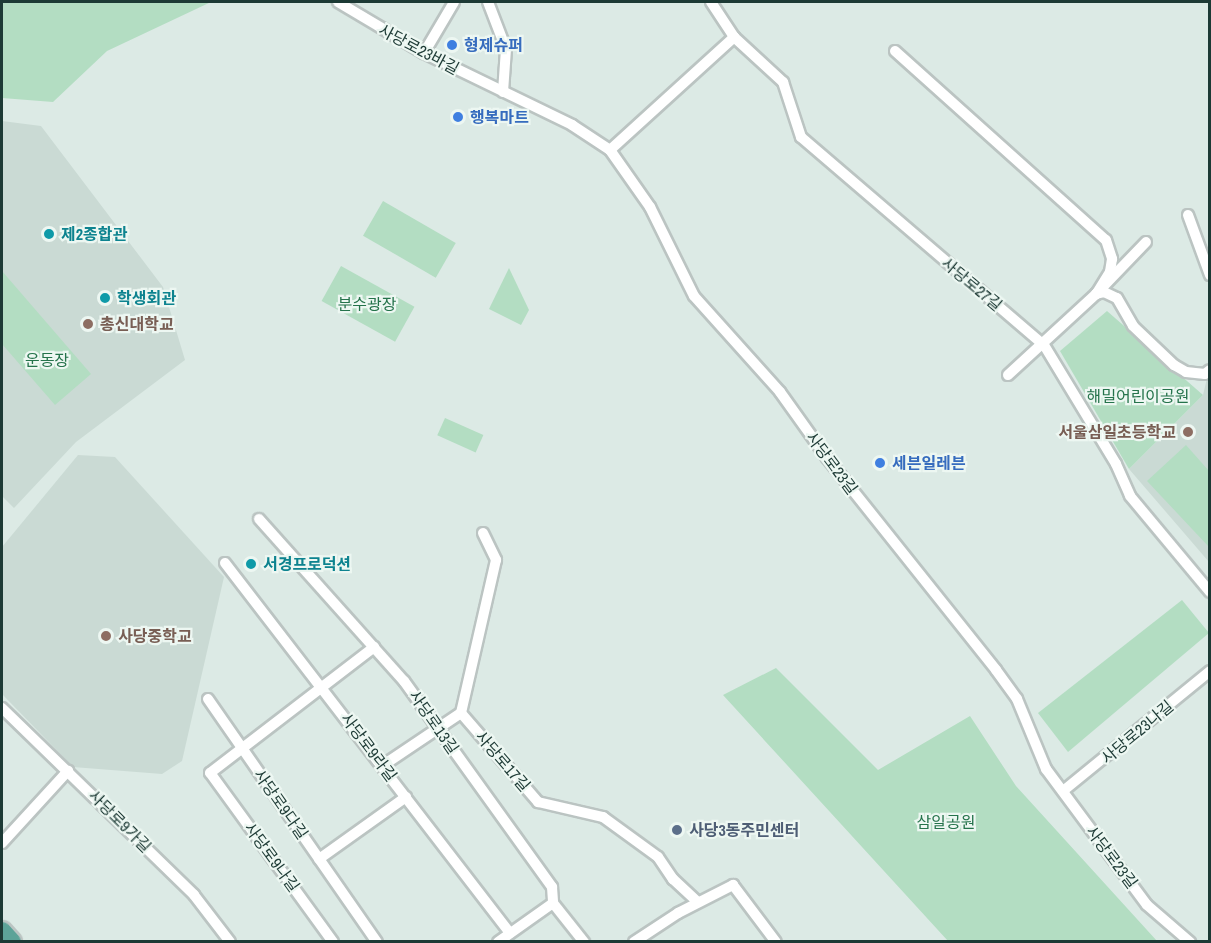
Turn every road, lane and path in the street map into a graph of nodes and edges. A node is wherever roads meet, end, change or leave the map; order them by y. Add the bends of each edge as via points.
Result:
1 (338, 2) edge
2 (454, 2) edge
3 (488, 2) edge
4 (711, 2) edge
5 (734, 37) junction
6 (896, 51) dead end
7 (424, 53) junction
8 (503, 92) junction
9 (610, 150) junction
10 (1188, 215) dead end
11 (1146, 242) dead end
12 (1209, 275) edge
13 (1096, 294) junction
14 (1044, 345) junction
15 (1209, 370) edge
16 (1008, 375) dead end
17 (260, 519) dead end
18 (483, 533) dead end
19 (225, 563) dead end
20 (1209, 592) edge
21 (374, 647) junction
22 (1209, 671) edge
23 (322, 685) junction
24 (208, 699) dead end
25 (2, 708) edge
26 (461, 713) junction
27 (437, 727) junction
28 (243, 749) junction
29 (382, 766) junction
30 (68, 771) junction
31 (1063, 791) junction
32 (406, 797) junction
33 (2, 843) edge
34 (320, 859) junction
35 (698, 902) junction
36 (553, 903) junction
37 (2, 931) edge
38 (510, 933) junction
39 (12, 942) edge
40 (230, 942) edge
41 (333, 942) edge
42 (377, 942) edge
43 (498, 942) edge
44 (584, 942) edge
45 (634, 942) edge
46 (776, 942) edge
47 (1190, 942) edge

1 - 7 street, 사당로23바길
2 - 7 street
3 - 8 street via 506,49
4 - 5 street, 사당로27길
5 - 9 street
5 - 14 street, 사당로27길 via 783,82 801,137
6 - 13 street via 1106,240 1112,259 1110,272
7 - 8 street, 사당로23바길
8 - 9 street, 사당로23길 via 572,125
9 - 31 street, 사당로23길 via 650,207 694,296 780,393 1017,699 1046,769
10 - 12 street
11 - 13 street
13 - 14 street
13 - 15 street via 1104,292 1117,298 1132,326 1174,365 1186,372 1205,374
14 - 16 street
14 - 20 street, 사당로27길 via 1116,464 1130,496
17 - 21 street, 사당로13길
18 - 26 street via 496,560
19 - 23 street, 사당로9라길
21 - 23 street
21 - 27 street, 사당로13길
22 - 31 street, 사당로23나길
23 - 28 street
23 - 29 street, 사당로9라길
24 - 28 street, 사당로9다길
25 - 30 street, 사당로9가길
26 - 27 street
26 - 35 street, 사당로17길 via 538,802 603,817 658,857 673,879
27 - 29 street
27 - 36 street, 사당로13길 via 552,887
28 - 34 street, 사당로9다길
28 - 41 street, 사당로9나길 via 210,773
29 - 32 street, 사당로9라길
30 - 33 street
30 - 40 street, 사당로9가길 via 194,895
31 - 47 street, 사당로23길 via 1147,905
32 - 34 street
32 - 38 street, 사당로9라길
34 - 42 street, 사당로9다길
35 - 45 street
35 - 46 street via 733,885
36 - 38 street
36 - 44 street, 사당로13길
37 - 39 main road
38 - 43 street

